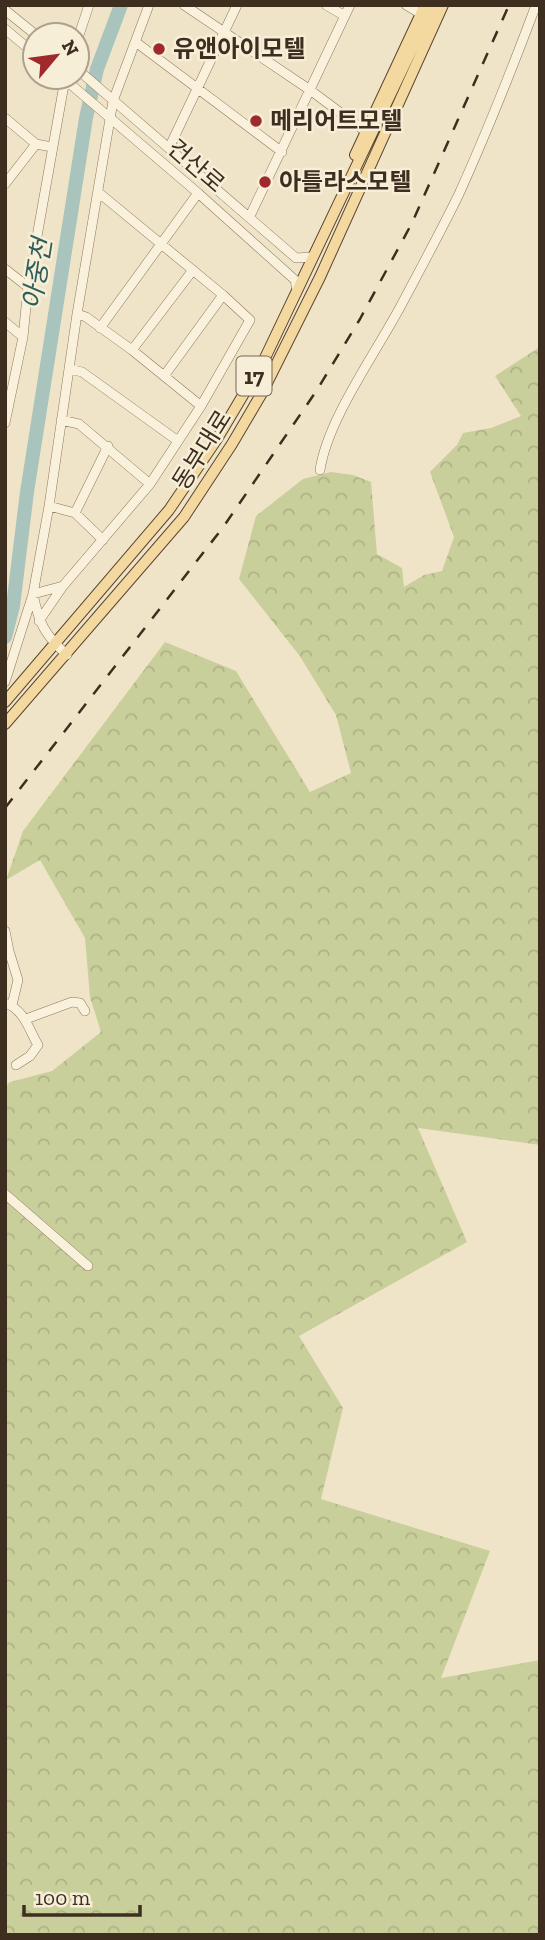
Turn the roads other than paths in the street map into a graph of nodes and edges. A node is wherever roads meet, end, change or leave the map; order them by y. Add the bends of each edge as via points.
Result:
1 (149, 5) edge
2 (184, 5) edge
3 (237, 5) edge
4 (326, 5) edge
5 (350, 5) edge
6 (406, 5) edge
7 (433, 5) edge
8 (443, 5) edge
9 (450, 5) edge
10 (536, 5) edge
11 (5, 10) edge
12 (423, 10) edge
13 (345, 16) junction
14 (21, 23) edge
15 (5, 29) edge
16 (225, 33) junction
17 (21, 42) edge
18 (137, 43) junction
19 (91, 82) edge
20 (198, 90) junction
21 (310, 90) junction
22 (63, 91) edge
23 (79, 91) edge
24 (110, 99) junction
25 (110, 117) junction
26 (5, 118) edge
27 (365, 131) junction
28 (36, 144) junction
29 (52, 147) junction
30 (169, 148) junction
31 (282, 152) junction
32 (351, 174) junction
33 (5, 184) edge
34 (98, 192) junction
35 (198, 192) junction
36 (250, 216) junction
37 (337, 240) junction
38 (161, 243) junction
39 (312, 257) junction
40 (5, 269) edge
41 (193, 270) junction
42 (27, 287) junction
43 (297, 290) junction
44 (223, 295) junction
45 (77, 314) junction
46 (5, 322) edge
47 (100, 328) junction
48 (23, 337) junction
49 (132, 350) junction
50 (69, 369) junction
51 (5, 376) edge
52 (164, 376) junction
53 (14, 383) junction
54 (201, 406) junction
55 (61, 420) junction
56 (5, 422) edge
57 (178, 441) junction
58 (108, 446) junction
59 (320, 470) dead end
60 (150, 484) junction
61 (50, 506) junction
62 (75, 513) junction
63 (103, 540) junction
64 (63, 586) junction
65 (33, 594) junction
66 (39, 621) junction
67 (54, 644) junction
68 (67, 655) junction
69 (5, 682) edge
70 (7, 697) edge
71 (5, 724) edge
72 (5, 931) edge
73 (7, 952) edge
74 (9, 1004) edge
75 (85, 1011) dead end
76 (26, 1019) junction
77 (16, 1065) dead end
78 (5, 1194) edge
79 (88, 1266) dead end

1 - 18 street
2 - 16 street
3 - 16 street
4 - 13 street
5 - 13 street
6 - 12 street
7 - 32 main road, 동부대로 / 17
8 - 37 main road, 동부대로 / 17
9 - 37 main road
10 - 59 street via 457,197 330,436
11 - 14 street
12 - 27 main road, 동부대로
13 - 21 street
15 - 17 street
16 - 20 street
16 - 21 street
18 - 20 street
18 - 24 street
19 - 24 street, 건산로
20 - 30 street
20 - 31 street
21 - 27 street
21 - 31 street
22 - 29 street
23 - 25 street, 건산로
24 - 25 street
24 - 30 street, 건산로
25 - 34 street
25 - 35 street, 건산로
26 - 28 street
27 - 32 main road, 동부대로
28 - 29 street
28 - 33 street
29 - 42 street
30 - 36 street, 건산로
31 - 36 street
32 - 39 main road, 동부대로 / 17
34 - 38 street
34 - 45 street
35 - 38 street
35 - 43 street, 건산로 via 295,280
36 - 39 street, 건산로 via 296,258
37 - 68 main road, 동부대로 / 17 via 233,444 184,517
38 - 41 street
38 - 47 street
39 - 43 main road, 동부대로 / 17
40 - 42 street
41 - 44 street
41 - 49 street
42 - 48 street
43 - 67 main road, 동부대로 / 17 via 265,358 169,510
44 - 52 street
44 - 54 street via 250,320
45 - 47 street
45 - 50 street
46 - 48 street
47 - 49 street
48 - 53 street
49 - 52 street
50 - 55 street
50 - 57 street via 82,372
51 - 53 street
52 - 54 street
53 - 56 street
54 - 57 street
55 - 58 street via 79,424
55 - 61 street
57 - 60 street
58 - 60 street
58 - 62 street
60 - 63 street
61 - 62 street
61 - 65 street
62 - 63 street
63 - 64 street
64 - 65 street
64 - 66 street
65 - 66 street
65 - 69 street
66 - 67 street
67 - 68 street
67 - 70 main road, 동부대로 / 17
68 - 71 main road, 동부대로 / 17
72 - 73 street
73 - 74 street via 18,979
74 - 76 street
75 - 76 street via 80,1003 72,1002
76 - 77 street via 38,1045
78 - 79 street

